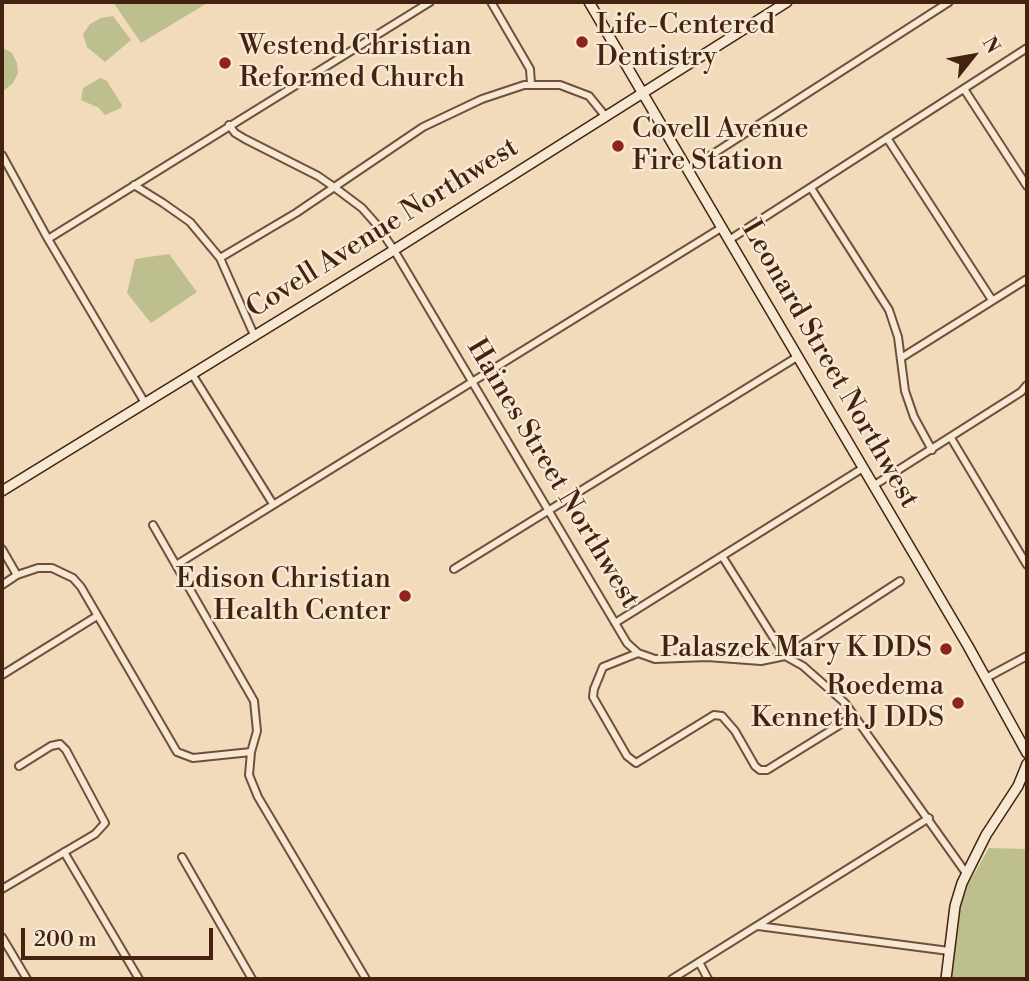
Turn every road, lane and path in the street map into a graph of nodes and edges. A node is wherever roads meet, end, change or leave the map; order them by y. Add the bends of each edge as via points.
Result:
1 (430, 2) edge
2 (491, 2) edge
3 (589, 2) edge
4 (787, 2) edge
5 (949, 2) edge
6 (1027, 48) edge
7 (531, 84) junction
8 (964, 89) junction
9 (642, 94) junction
10 (606, 117) junction
11 (229, 125) junction
12 (887, 138) junction
13 (2, 155) edge
14 (688, 170) junction
15 (134, 185) junction
16 (1027, 186) edge
17 (334, 187) junction
18 (811, 188) junction
19 (721, 228) junction
20 (48, 239) junction
21 (729, 240) junction
22 (394, 250) junction
23 (220, 258) junction
24 (1027, 279) edge
25 (992, 300) junction
26 (254, 335) junction
27 (797, 356) junction
28 (901, 358) junction
29 (192, 374) junction
30 (472, 382) junction
31 (1027, 385) edge
32 (1024, 394) edge
33 (145, 403) junction
34 (951, 438) junction
35 (932, 450) junction
36 (863, 468) junction
37 (873, 486) junction
38 (2, 491) edge
39 (273, 504) junction
40 (548, 512) junction
41 (153, 525) dead end
42 (2, 549) edge
43 (722, 556) junction
44 (176, 565) junction
45 (1027, 565) edge
46 (454, 569) dead end
47 (17, 575) junction
48 (900, 581) dead end
49 (2, 585) edge
50 (97, 616) junction
51 (615, 623) junction
52 (638, 653) junction
53 (785, 656) junction
54 (1027, 656) edge
55 (2, 675) edge
56 (986, 678) junction
57 (854, 716) junction
58 (251, 752) junction
59 (1027, 753) edge
60 (1027, 764) edge
61 (19, 766) dead end
62 (929, 818) junction
63 (64, 852) junction
64 (182, 856) dead end
65 (966, 873) junction
66 (2, 889) edge
67 (758, 926) junction
68 (3, 942) edge
69 (949, 951) junction
70 (699, 962) junction
71 (27, 979) edge
72 (139, 979) edge
73 (252, 979) edge
74 (366, 979) edge
75 (671, 979) edge
76 (708, 979) edge
77 (946, 979) edge

1 - 11 street
2 - 7 street via 530,69
3 - 9 main road, Leonard Street Northwest
4 - 9 main road, Covell Avenue Northwest
5 - 14 street
6 - 8 street
7 - 10 street via 560,85 582,92
7 - 17 street via 482,99 423,127
8 - 12 street
8 - 16 street
9 - 10 main road, Covell Avenue Northwest
9 - 14 main road, Leonard Street Northwest
10 - 22 main road, Covell Avenue Northwest
11 - 15 street
11 - 17 street, Haines Street Northwest via 245,139
12 - 18 street
12 - 25 street
13 - 20 street
14 - 19 main road, Leonard Street Northwest
15 - 20 street
15 - 23 street via 190,222
17 - 22 street, Haines Street Northwest via 362,208
17 - 23 street
18 - 21 street
18 - 28 street via 889,310
19 - 21 main road, Leonard Street Northwest
19 - 30 street
20 - 33 street
21 - 27 main road, Leonard Street Northwest
22 - 26 main road, Covell Avenue Northwest
22 - 30 street, Haines Street Northwest
23 - 26 street
24 - 25 street
25 - 28 street
26 - 29 main road, Covell Avenue Northwest
27 - 36 main road, Leonard Street Northwest
27 - 40 street
28 - 35 street via 905,391
29 - 33 main road, Covell Avenue Northwest
29 - 39 street
30 - 39 street
30 - 40 street, Haines Street Northwest
31 - 32 street
32 - 34 street
33 - 38 main road, Covell Avenue Northwest
34 - 35 street
34 - 45 street
35 - 37 street
36 - 37 main road, Leonard Street Northwest
36 - 43 street
37 - 56 main road, Leonard Street Northwest
39 - 44 street
40 - 46 street
40 - 51 street, Haines Street Northwest
41 - 44 street
42 - 47 street
43 - 51 street
43 - 53 street
44 - 58 street via 254,701 257,731
47 - 49 street
47 - 50 street via 38,568 64,572 81,587
48 - 53 street
50 - 55 street
50 - 58 street via 177,752 193,758
51 - 52 street, Haines Street Northwest
52 - 53 street via 655,659 761,661
52 - 57 street via 603,667 593,697 627,756 636,763 715,715 722,716 735,731 755,766 767,771
53 - 57 street via 824,684
54 - 56 street
56 - 59 main road, Leonard Street Northwest
57 - 62 street
58 - 74 street via 249,775 258,797
60 - 65 main road
61 - 63 street via 60,744 104,817 102,830
62 - 65 street
62 - 67 street
63 - 66 street
63 - 72 street
64 - 73 street
65 - 69 main road via 955,906
67 - 69 street
67 - 70 street
68 - 71 street
69 - 77 main road
70 - 75 street
70 - 76 street

